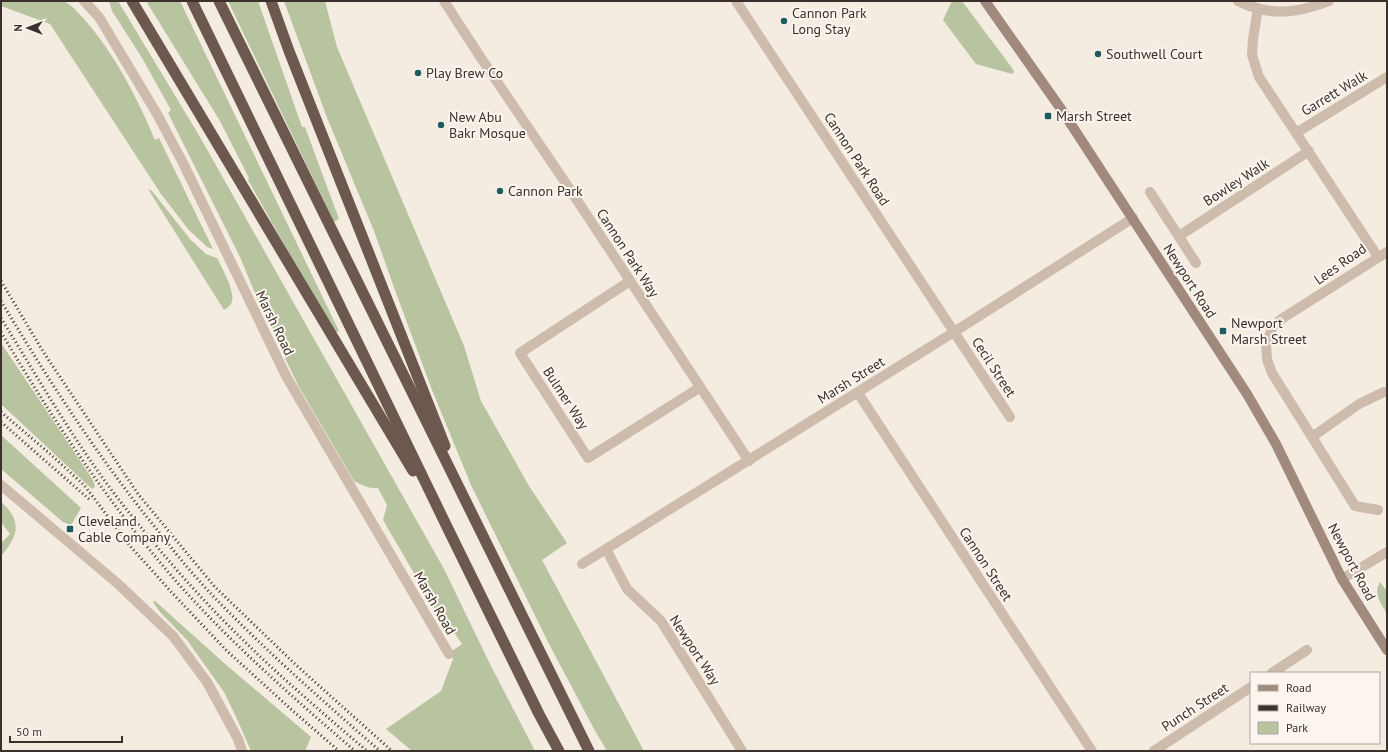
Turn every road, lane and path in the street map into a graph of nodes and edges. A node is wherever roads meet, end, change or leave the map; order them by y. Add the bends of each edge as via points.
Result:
1 (84, 1) edge
2 (132, 1) edge
3 (192, 1) edge
4 (219, 1) edge
5 (271, 1) edge
6 (444, 1) edge
7 (736, 1) edge
8 (985, 1) edge
9 (1238, 1) edge
10 (1329, 1) edge
11 (1258, 8) junction
12 (1387, 77) edge
13 (1296, 132) junction
14 (1309, 151) junction
15 (1150, 192) dead end
16 (1133, 218) junction
17 (1179, 236) junction
18 (1383, 254) edge
19 (1196, 263) dead end
20 (630, 281) junction
21 (954, 332) junction
22 (700, 388) junction
23 (1384, 392) dead end
24 (858, 393) junction
25 (1010, 417) dead end
26 (1312, 437) junction
27 (749, 461) junction
28 (1, 485) edge
29 (1378, 510) dead end
30 (475, 521) junction
31 (450, 533) junction
32 (606, 549) junction
33 (1387, 552) edge
34 (582, 564) dead end
35 (1342, 580) junction
36 (1307, 650) dead end
37 (1387, 650) edge
38 (449, 654) dead end
39 (1274, 672) edge
40 (1250, 688) edge
41 (242, 751) edge
42 (559, 751) edge
43 (589, 751) edge
44 (742, 751) edge
45 (1092, 751) edge
46 (1154, 751) edge

1 - 38 street, Marsh Road via 103,23 157,114 286,376
2 - 31 highway
3 - 31 highway
4 - 30 highway
5 - 30 highway
6 - 20 street, Cannon Park Way
7 - 21 street, Cannon Park Road
8 - 16 main road, Newport Road
9 - 11 street
10 - 11 street via 1301,10 1279,12
11 - 13 street, Lees Road via 1252,55 1259,77
12 - 13 street, Garrett Walk
13 - 14 street, Lees Road
14 - 17 street, Bowley Walk
14 - 18 street, Lees Road
15 - 17 street
16 - 21 street, Marsh Street
16 - 35 main road, Newport Road via 1247,394 1276,444
17 - 19 street
18 - 26 street, Lees Road via 1273,326 1266,345 1267,359 1272,373
20 - 22 street, Cannon Park Way
20 - 22 street, Bulmer Way via 520,353 588,458
21 - 24 street, Marsh Street
21 - 25 street, Cecil Street
22 - 27 street, Cannon Park Way
23 - 26 street via 1359,404
24 - 27 street, Marsh Street
24 - 45 street, Cannon Street
26 - 29 street, Lees Road via 1355,506
27 - 32 street, Marsh Street
28 - 41 street via 117,583 173,636 207,682
30 - 43 highway
31 - 42 highway
32 - 34 street, Marsh Street
32 - 44 street, Newport Way via 627,590 661,621
33 - 35 street
35 - 37 main road, Newport Road
36 - 39 street
40 - 46 street, Punch Street

